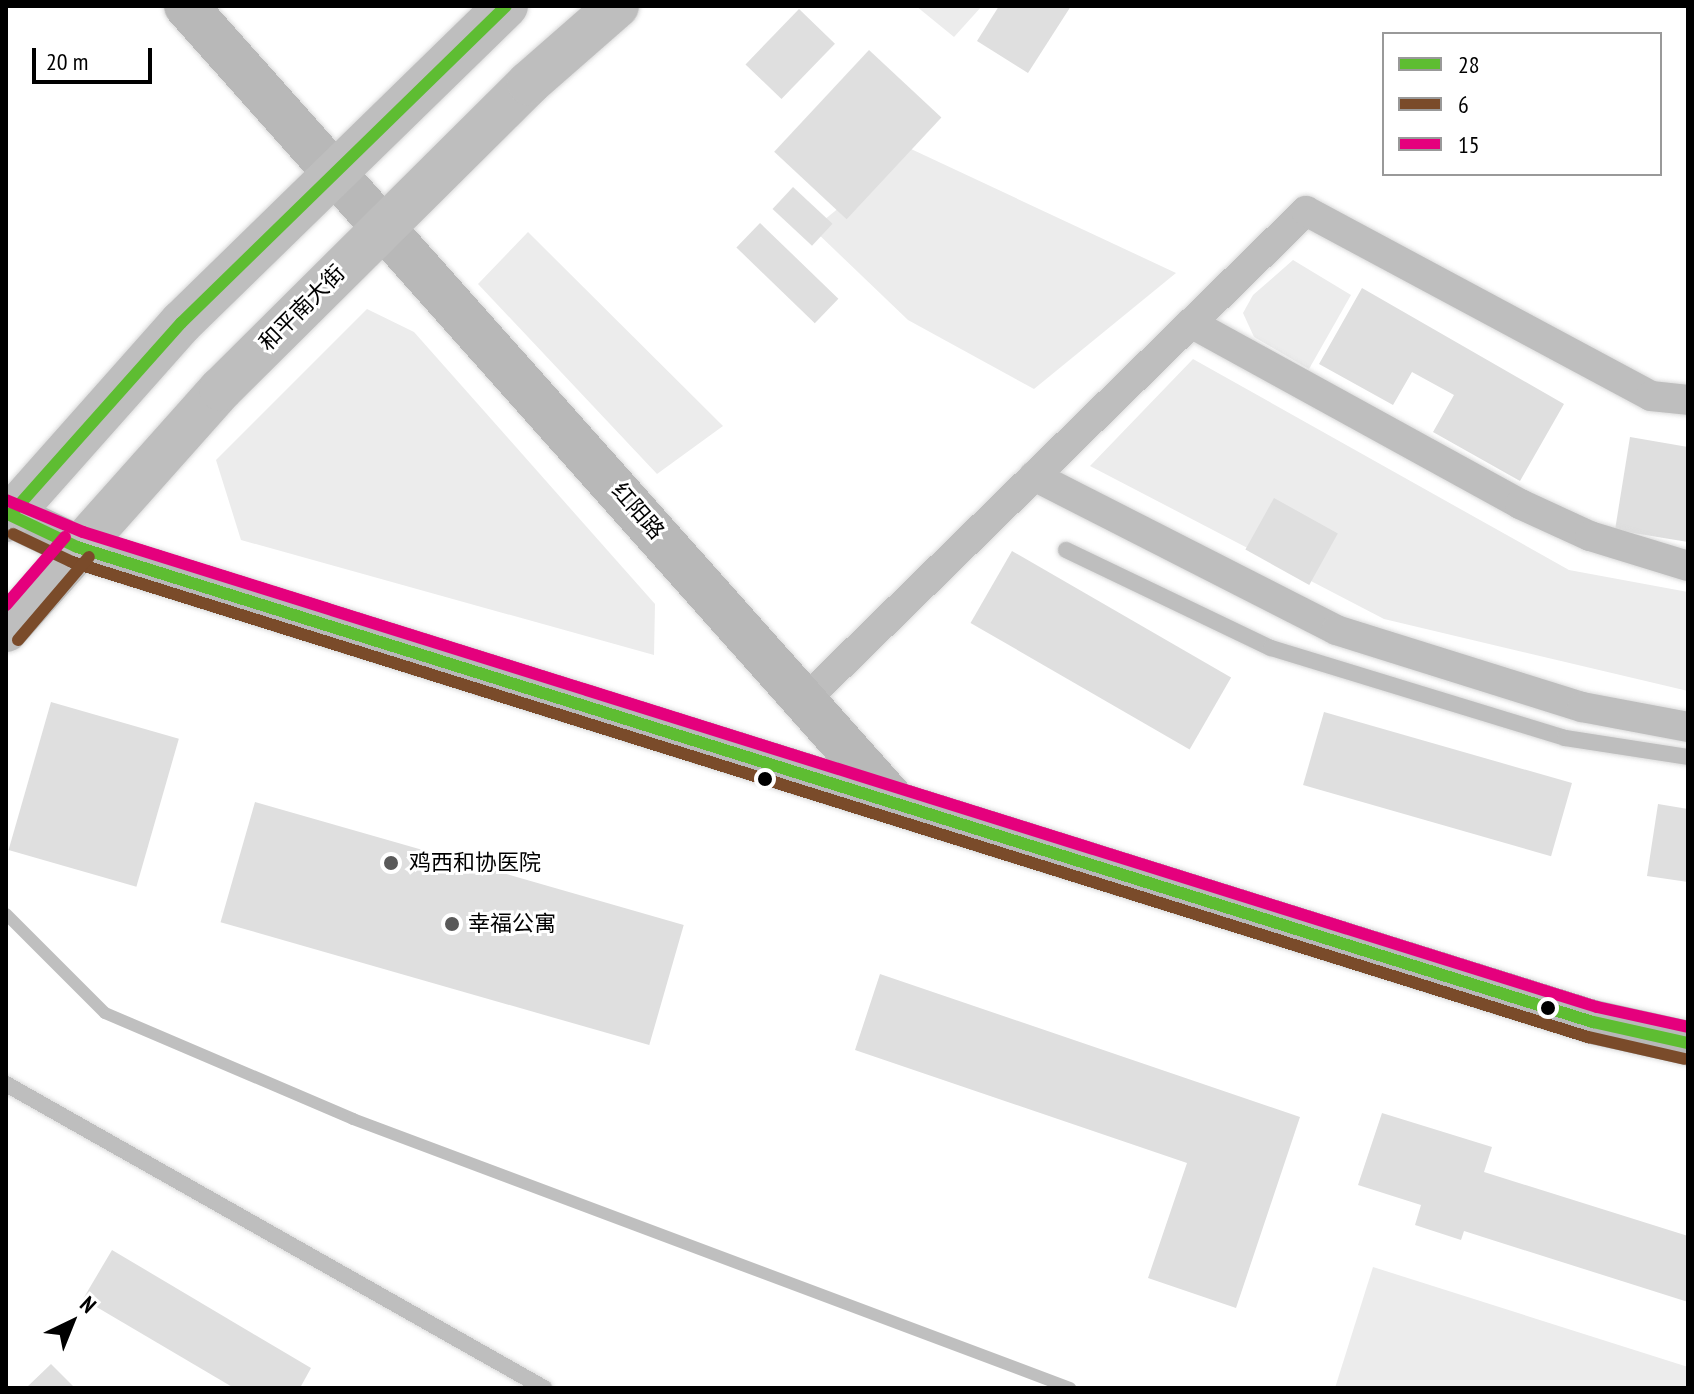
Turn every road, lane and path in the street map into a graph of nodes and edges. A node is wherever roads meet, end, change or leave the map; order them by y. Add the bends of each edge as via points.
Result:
1 (186, 6) edge
2 (506, 6) edge
3 (617, 6) edge
4 (334, 175) junction
5 (386, 225) junction
6 (1191, 323) junction
7 (1688, 400) edge
8 (1034, 476) junction
9 (8, 517) edge
10 (77, 547) junction
11 (1066, 550) dead end
12 (1688, 566) edge
13 (6, 630) edge
14 (805, 700) junction
15 (1688, 727) edge
16 (1688, 757) edge
17 (891, 798) junction
18 (1688, 1043) edge
19 (6, 1084) edge
20 (544, 1388) edge

1 - 4 street
2 - 4 highway
3 - 5 highway, 和平南大街
4 - 5 street, 红阳路
4 - 9 highway via 181,323
5 - 10 highway, 和平南大街 via 221,389
5 - 14 street, 红阳路
6 - 7 street via 1306,211 1651,396
6 - 8 street
6 - 12 street via 1520,504 1590,536
8 - 14 street
8 - 15 street via 1336,630 1582,707
9 - 10 street
10 - 13 highway, 和平南大街
10 - 17 street
11 - 16 lane via 1271,648 1565,738
14 - 17 street, 红阳路
17 - 18 street via 1593,1022
19 - 20 lane

